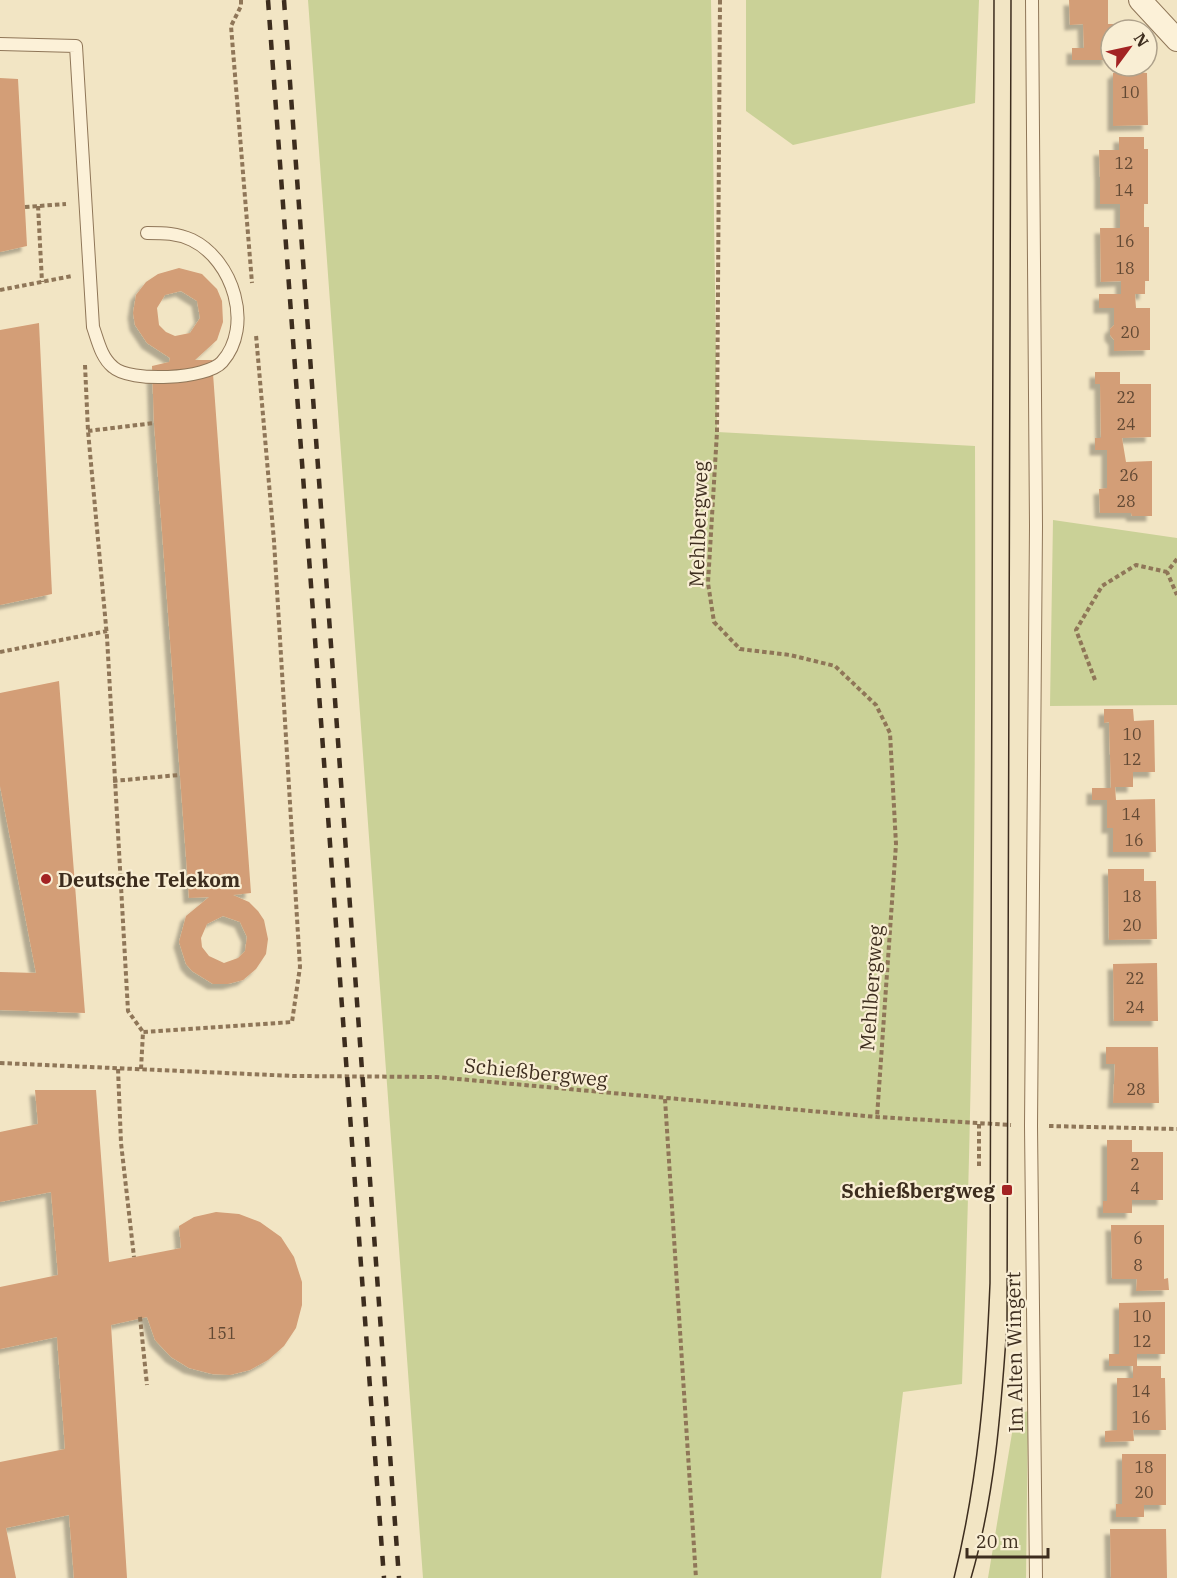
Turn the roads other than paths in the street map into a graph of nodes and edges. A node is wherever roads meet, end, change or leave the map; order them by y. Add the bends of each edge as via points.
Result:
1 (1032, 0) edge
2 (1140, 0) edge
3 (1177, 40) edge
4 (0, 44) edge
5 (147, 233) dead end
6 (1036, 1578) edge

1 - 6 lane, Im Alten Wingert via 1036,526 1031,1126
2 - 3 street
4 - 5 lane via 76,46 93,327 104,358 114,369 152,378 212,370 223,361 236,328 238,312 227,274 194,241 176,233

